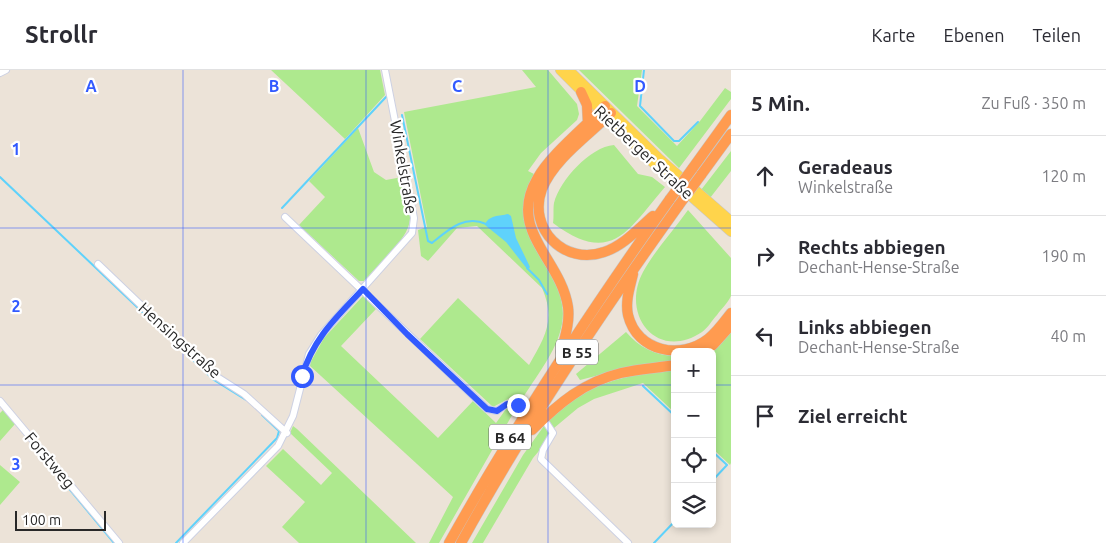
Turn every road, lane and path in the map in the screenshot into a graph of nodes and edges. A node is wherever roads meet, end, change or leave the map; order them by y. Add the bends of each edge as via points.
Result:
1 (6, 70) edge
2 (385, 70) edge
3 (560, 70) edge
4 (569, 70) edge
5 (0, 73) edge
6 (581, 92) junction
7 (606, 112) junction
8 (731, 115) edge
9 (588, 124) junction
10 (731, 134) edge
11 (696, 172) junction
12 (672, 203) junction
13 (285, 217) dead end
14 (731, 221) edge
15 (731, 232) edge
16 (98, 264) dead end
17 (636, 266) junction
18 (363, 289) junction
19 (731, 313) edge
20 (731, 325) edge
21 (709, 348) edge
22 (558, 361) junction
23 (671, 366) edge
24 (0, 401) edge
25 (518, 405) dead end
26 (547, 424) dead end
27 (287, 433) junction
28 (520, 441) junction
29 (119, 543) edge
30 (184, 543) edge
31 (449, 543) edge
32 (462, 543) edge
33 (628, 543) edge

1 - 5 street
2 - 18 street, Winkelstraße via 414,218 409,237
3 - 6 main road, Rietberger Straße
4 - 7 main road, Rietberger Straße
6 - 7 main road, Rietberger Straße
6 - 9 highway via 588,105
7 - 9 highway, B 64
7 - 12 highway, B 55 via 544,184 538,209 547,236 569,252 586,256 596,254 622,242
7 - 14 main road, Rietberger Straße
7 - 15 main road, Rietberger Straße via 681,189
8 - 11 highway, B 55
9 - 22 highway, B 64 via 540,173 528,201 528,218 533,234 559,280 568,307 568,324
10 - 11 highway, B 55
11 - 12 highway, B 55, bridge
12 - 17 highway, B 55
12 - 22 highway, B 55
13 - 18 street
16 - 27 street, Hensingstraße via 214,375 244,394
17 - 19 highway, B 55 via 628,292 628,314 637,333 654,347 673,352 694,347 709,339
17 - 28 highway, B 55
18 - 25 street via 487,409 497,411 507,404
18 - 27 street, Winkelstraße via 321,335 309,354
20 - 21 highway
22 - 31 highway, B 64
23 - 28 highway, B 64 via 624,372 586,385 554,408
24 - 29 street, Forstweg
26 - 33 street via 553,433 540,459
27 - 30 street, Winkelstraße
28 - 32 highway, B 64

